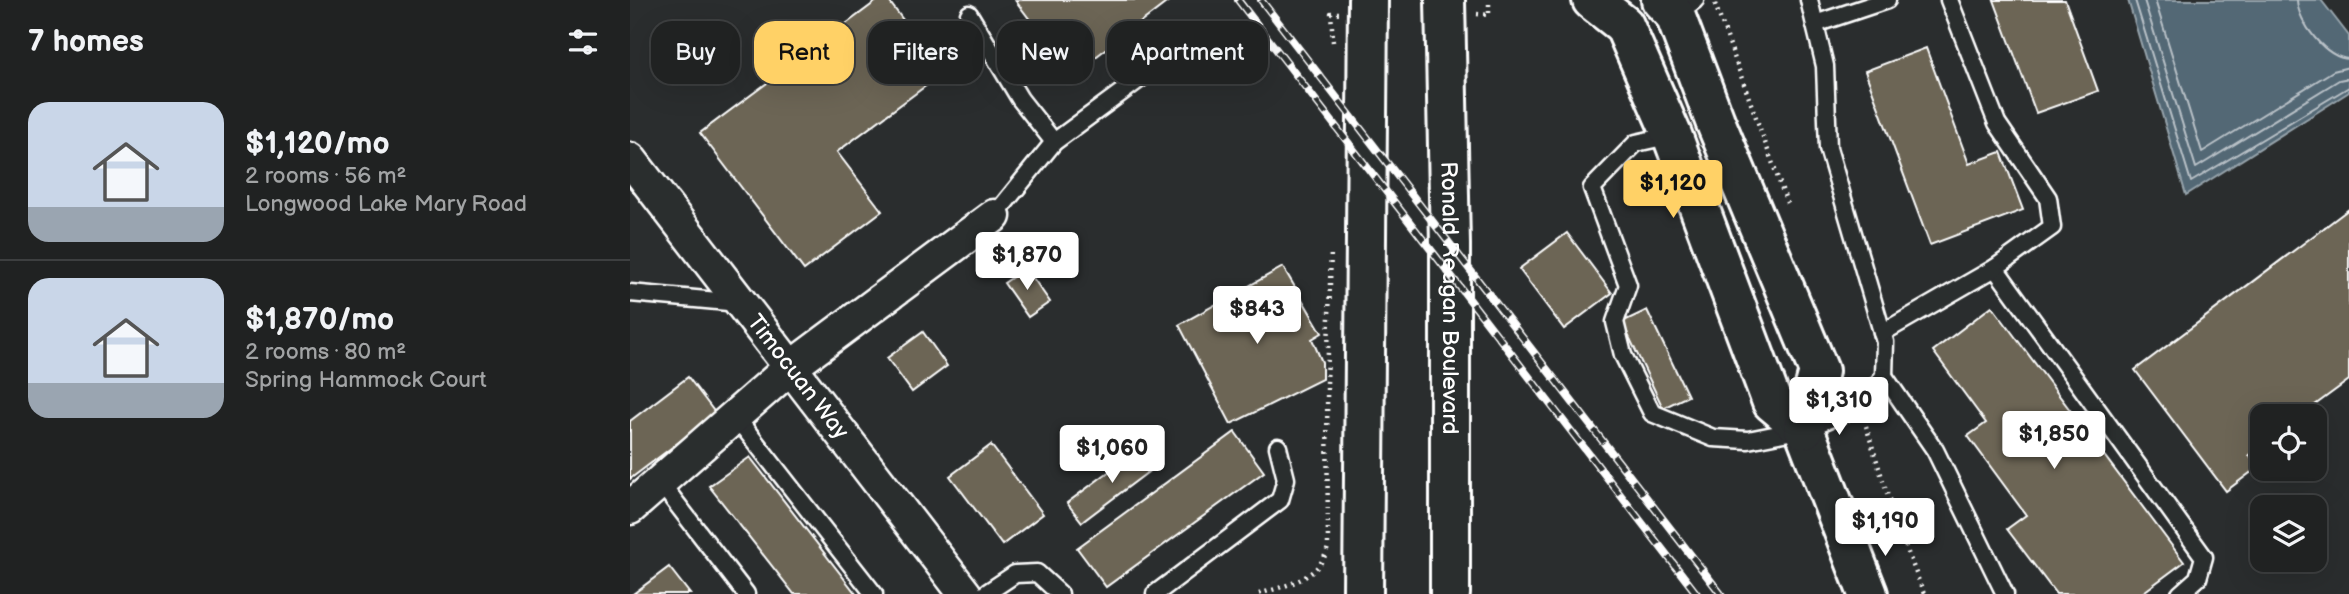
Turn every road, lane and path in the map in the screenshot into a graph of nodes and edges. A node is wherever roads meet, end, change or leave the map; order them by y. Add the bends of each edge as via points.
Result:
1 (1368, 0) edge
2 (1445, 0) edge
3 (1489, 0) edge
4 (1592, 0) edge
5 (1809, 0) edge
6 (1888, 0) edge
7 (1949, 0) edge
8 (1677, 5) edge
9 (1331, 13) dead end
10 (968, 14) dead end
11 (1489, 15) dead end
12 (1815, 24) junction
13 (1333, 55) dead end
14 (1133, 84) edge
15 (1672, 135) junction
16 (1054, 142) junction
17 (630, 159) edge
18 (994, 216) joint
19 (1331, 248) dead end
20 (1995, 268) junction
21 (630, 293) edge
22 (741, 303) junction
23 (1882, 332) junction
24 (791, 368) junction
25 (1885, 376) junction
26 (735, 416) junction
27 (1804, 429) junction
28 (1278, 447) dead end
29 (660, 482) junction
30 (630, 508) edge
31 (746, 594) edge
32 (874, 594) edge
33 (965, 594) edge
34 (985, 594) edge
35 (1060, 594) edge
36 (1154, 594) edge
37 (1259, 594) edge
38 (1363, 594) edge
39 (1450, 594) edge
40 (1868, 594) edge
41 (2005, 594) edge
42 (2180, 594) edge

1 - 38 main road
2 - 39 main road, Ronald Reagan Boulevard
3 - 11 path
4 - 15 main road via 1624,24
5 - 12 lane
6 - 12 lane
7 - 20 lane via 1997,123 2049,198 2052,227
8 - 27 main road via 1715,121 1819,372
9 - 13 path
10 - 16 lane via 1020,99
12 - 23 lane via 1825,66 1828,148
14 - 16 lane
15 - 27 main road via 1772,402
15 - 27 lane via 1636,143 1592,188 1628,285 1615,322 1623,355 1652,413 1668,422 1713,438 1748,439
16 - 18 lane
17 - 22 street, Timocuan Way
18 - 24 street
19 - 37 path via 1325,562 1298,582
20 - 23 lane
20 - 42 lane via 2204,557 2198,578
21 - 22 lane
22 - 24 street, Timocuan Way
23 - 25 lane
24 - 26 street
24 - 33 street, Timocuan Way
25 - 27 lane via 1860,407
25 - 41 lane via 1936,450
26 - 29 street
26 - 32 lane
27 - 40 main road
28 - 36 lane via 1286,480 1280,500
29 - 30 street
29 - 31 lane
34 - 35 lane via 1015,574 1037,573

